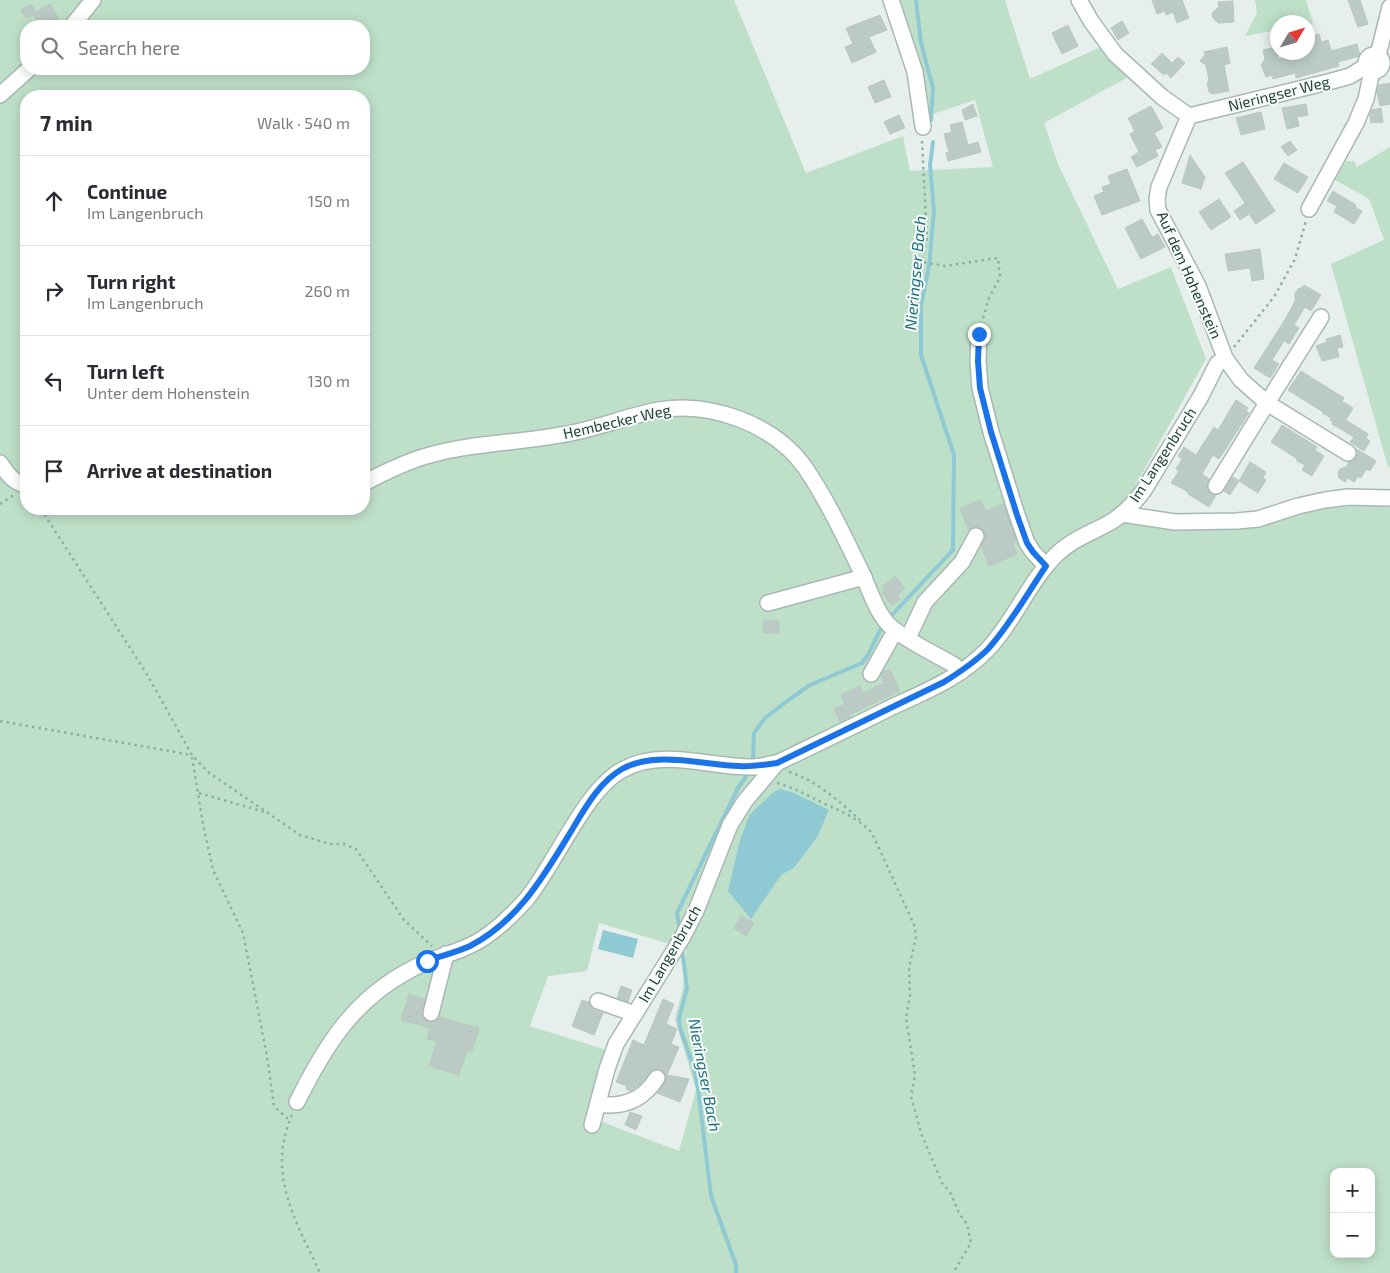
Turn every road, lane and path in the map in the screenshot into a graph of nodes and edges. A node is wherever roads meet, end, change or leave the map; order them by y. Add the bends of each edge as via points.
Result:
1 (93, 0) edge
2 (891, 0) edge
3 (1078, 0) edge
4 (1390, 7) edge
5 (77, 20) edge
6 (1378, 67) edge
7 (22, 75) edge
8 (0, 95) edge
9 (1189, 116) junction
10 (923, 127) joint
11 (1309, 210) joint
12 (1321, 317) dead end
13 (979, 334) joint
14 (1225, 358) junction
15 (1267, 403) junction
16 (1348, 453) dead end
17 (0, 463) edge
18 (370, 480) edge
19 (20, 484) edge
20 (1216, 486) dead end
21 (1390, 498) edge
22 (1122, 514) junction
23 (45, 515) edge
24 (976, 536) dead end
25 (1046, 566) junction
26 (864, 577) junction
27 (768, 603) dead end
28 (894, 628) junction
29 (961, 672) junction
30 (871, 674) dead end
31 (0, 721) edge
32 (192, 755) junction
33 (780, 766) junction
34 (763, 780) junction
35 (198, 793) junction
36 (272, 814) junction
37 (865, 825) junction
38 (444, 955) junction
39 (598, 1001) dead end
40 (430, 1013) dead end
41 (635, 1014) junction
42 (657, 1078) dead end
43 (297, 1102) joint
44 (598, 1104) junction
45 (289, 1120) junction
46 (592, 1125) dead end
47 (320, 1273) edge
48 (953, 1273) edge

1 - 5 street
2 - 10 street via 915,72
3 - 9 street via 1115,54 1162,97
4 - 6 street
6 - 9 street, Nieringser Weg via 1332,82
6 - 11 street via 1356,123
7 - 8 street
9 - 14 street, Auf dem Hohenstein via 1159,187 1158,210 1198,286
10 - 13 path via 927,238 922,262 945,266 998,258 1000,277 989,298
11 - 14 path via 1295,259 1274,297
12 - 15 street
13 - 25 street via 980,388 991,432 1027,543
14 - 15 street, Auf dem Hohenstein via 1241,380
14 - 22 street, Im Langenbruch via 1217,364 1144,490
15 - 16 street, Auf dem Hohenstein
15 - 20 street
17 - 19 street
18 - 26 street, Hembecker Weg via 417,460 462,448 583,431 658,410 696,409 720,413 751,424 791,451 820,492
21 - 22 street via 1325,500 1258,519 1237,521 1175,522
22 - 25 street, Im Langenbruch via 1070,543
23 - 32 path via 148,676
24 - 28 street via 962,562 925,602
25 - 29 street, Im Langenbruch via 998,637
26 - 27 street
26 - 28 street, Hembecker Weg
28 - 29 street
28 - 30 street
29 - 33 street, Im Langenbruch
31 - 32 path
32 - 35 path
32 - 36 path via 208,772
33 - 34 street, Im Langenbruch
33 - 37 path via 800,775 840,802
33 - 38 street, Im Langenbruch via 673,760 623,769 593,796 525,900 491,933 470,946
34 - 37 path via 802,792
34 - 41 street, Im Langenbruch via 730,825 696,911
35 - 36 path
35 - 45 path via 213,870 243,934 274,1106
36 - 38 path via 300,835 356,849 404,920
37 - 48 path via 872,833 915,927 906,1018 915,1074 911,1096 921,1133 942,1183 967,1224 971,1242
38 - 40 street
38 - 43 street, Im Langenbruch via 390,981 354,1011 338,1030
39 - 41 street
41 - 44 street, Im Langenbruch via 616,1044
42 - 44 street via 645,1094 631,1102 610,1106
43 - 45 path
44 - 46 street, Im Langenbruch
45 - 47 path via 283,1142 282,1172 288,1204

